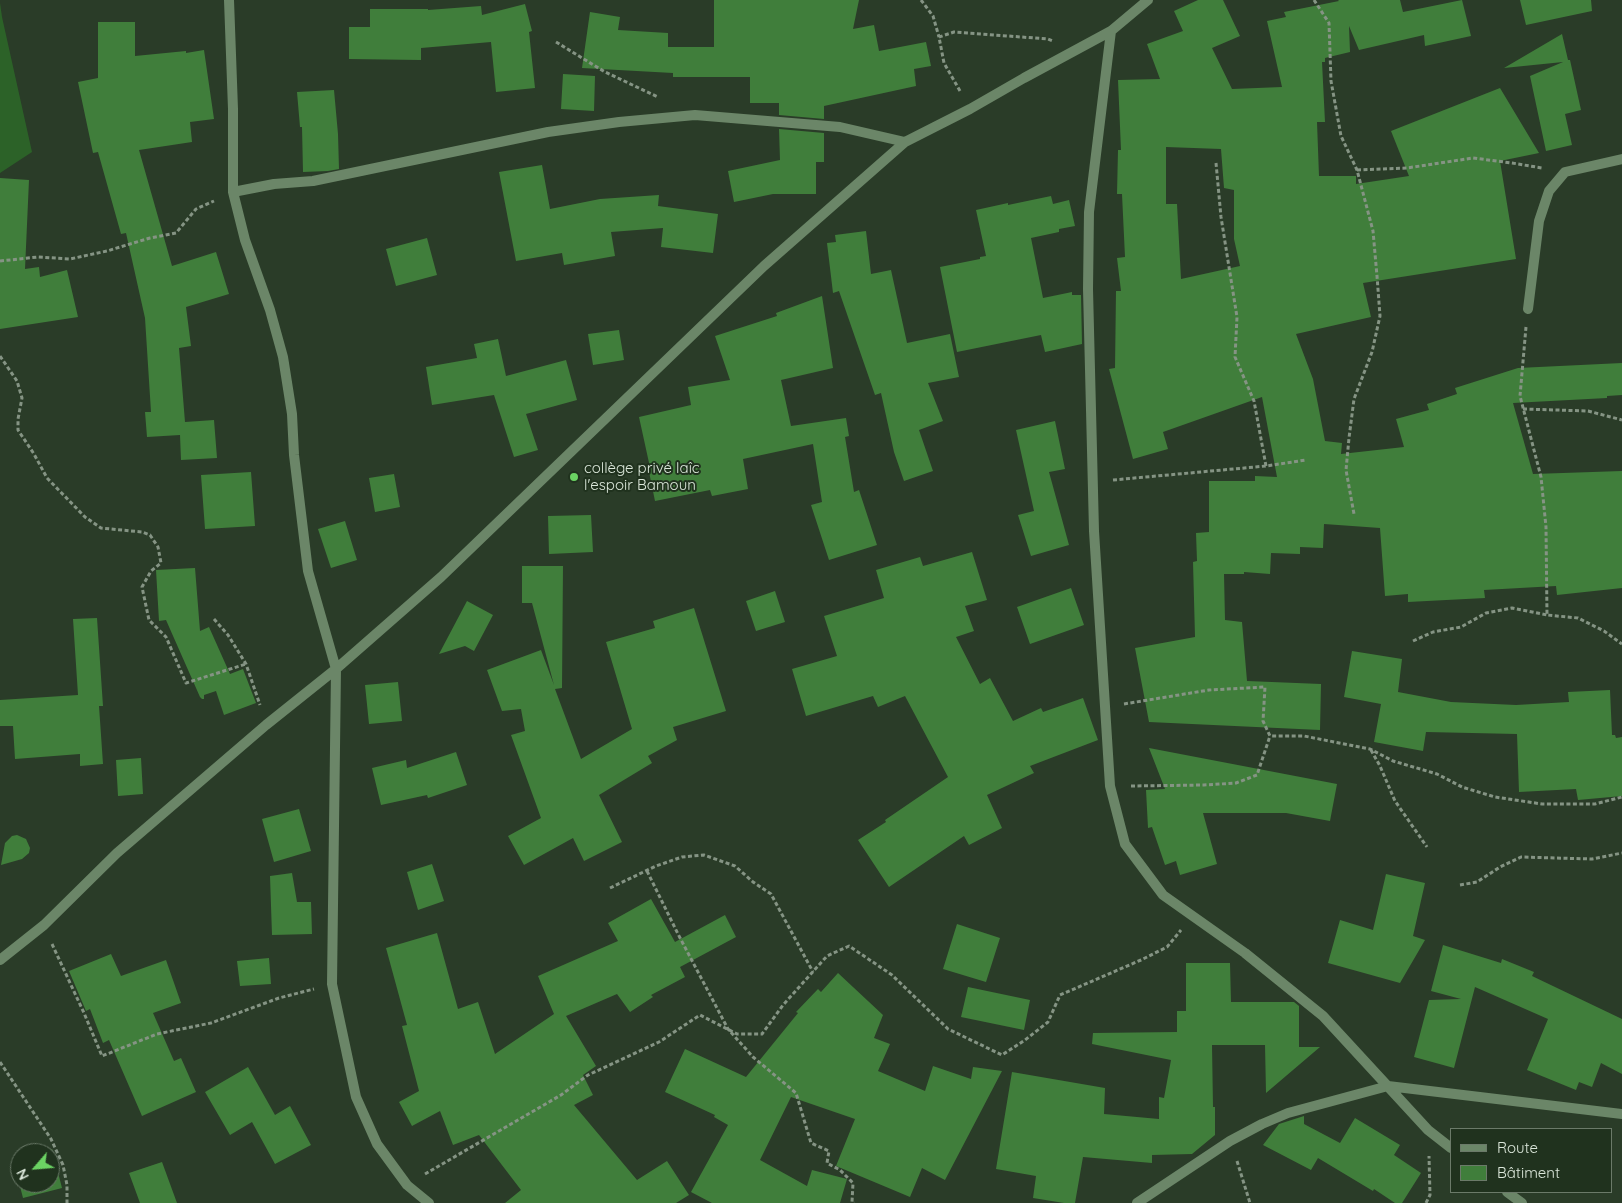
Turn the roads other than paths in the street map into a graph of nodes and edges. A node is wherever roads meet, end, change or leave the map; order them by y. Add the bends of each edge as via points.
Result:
1 (229, 0) edge
2 (1148, 0) edge
3 (1111, 30) junction
4 (904, 142) junction
5 (1622, 158) edge
6 (233, 192) junction
7 (1528, 309) road end
8 (336, 669) junction
9 (0, 960) edge
10 (1388, 1086) junction
11 (1622, 1114) edge
12 (1450, 1147) edge
13 (1508, 1193) edge
14 (430, 1203) edge
15 (1137, 1203) edge
16 (1522, 1203) edge

1 - 6 street
2 - 3 street
3 - 4 street via 970,110
3 - 10 street via 1089,212 1088,289 1094,530 1110,786 1125,844 1163,895 1245,953 1324,1016
4 - 6 street via 840,126 695,115 548,132 313,181
4 - 8 street via 764,266 442,577
5 - 7 street via 1565,172 1549,191 1539,221
6 - 8 street via 283,357 308,571
8 - 9 street via 117,853 44,925
8 - 14 street via 332,984 356,1097 376,1144 407,1185
10 - 11 street
10 - 12 street via 1428,1130
10 - 15 street via 1288,1113 1262,1124 1230,1141
13 - 16 street

